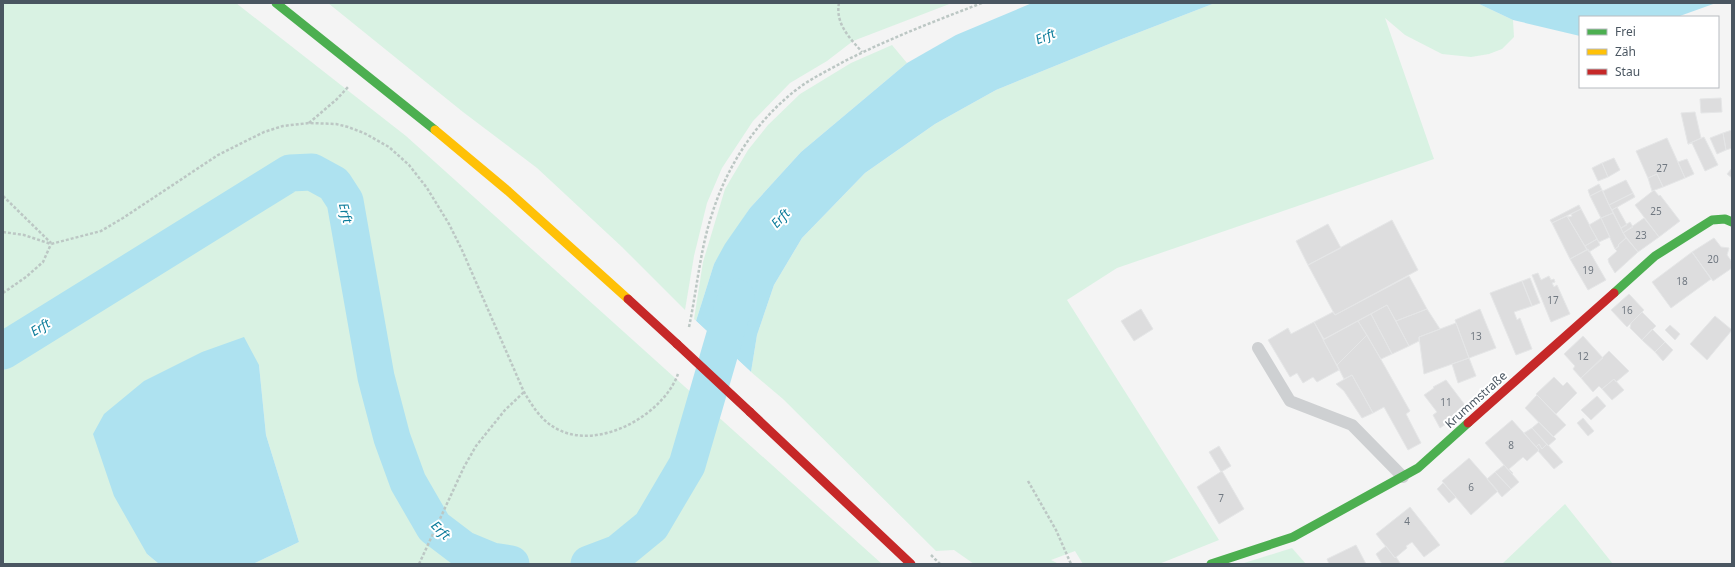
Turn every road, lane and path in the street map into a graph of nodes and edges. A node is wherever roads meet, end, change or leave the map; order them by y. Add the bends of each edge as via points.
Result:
1 (276, 3) edge
2 (839, 3) edge
3 (982, 3) edge
4 (862, 52) junction
5 (362, 70) junction
6 (309, 123) junction
7 (3, 196) edge
8 (1732, 222) edge
9 (3, 232) edge
10 (51, 244) junction
11 (3, 293) edge
12 (688, 332) dead end
13 (1258, 348) dead end
14 (680, 368) dead end
15 (524, 392) junction
16 (1403, 477) junction
17 (1028, 481) dead end
18 (419, 564) edge
19 (910, 564) edge
20 (1071, 564) edge
21 (1211, 564) edge

1 - 5 street
2 - 4 path via 838,14 842,25
3 - 4 path
4 - 12 path via 814,77 788,96 753,133 733,163 717,197 707,231
5 - 6 path via 337,100
5 - 19 street, bridge via 525,206 677,344
6 - 10 path via 273,128 252,137 218,155 112,226
6 - 15 path via 336,124 364,133 389,148 414,170 462,250
7 - 10 path
8 - 16 street, Krummstraße via 1725,219 1712,220 1655,256 1418,468
9 - 10 path via 24,235
10 - 11 path via 43,262
13 - 16 lane via 1290,401 1352,425
14 - 15 path via 673,386 657,406 629,424 597,435 582,435 560,430 542,418
15 - 18 path via 491,426 476,446
16 - 21 street, Krummstraße via 1293,537
17 - 20 path via 1056,530

